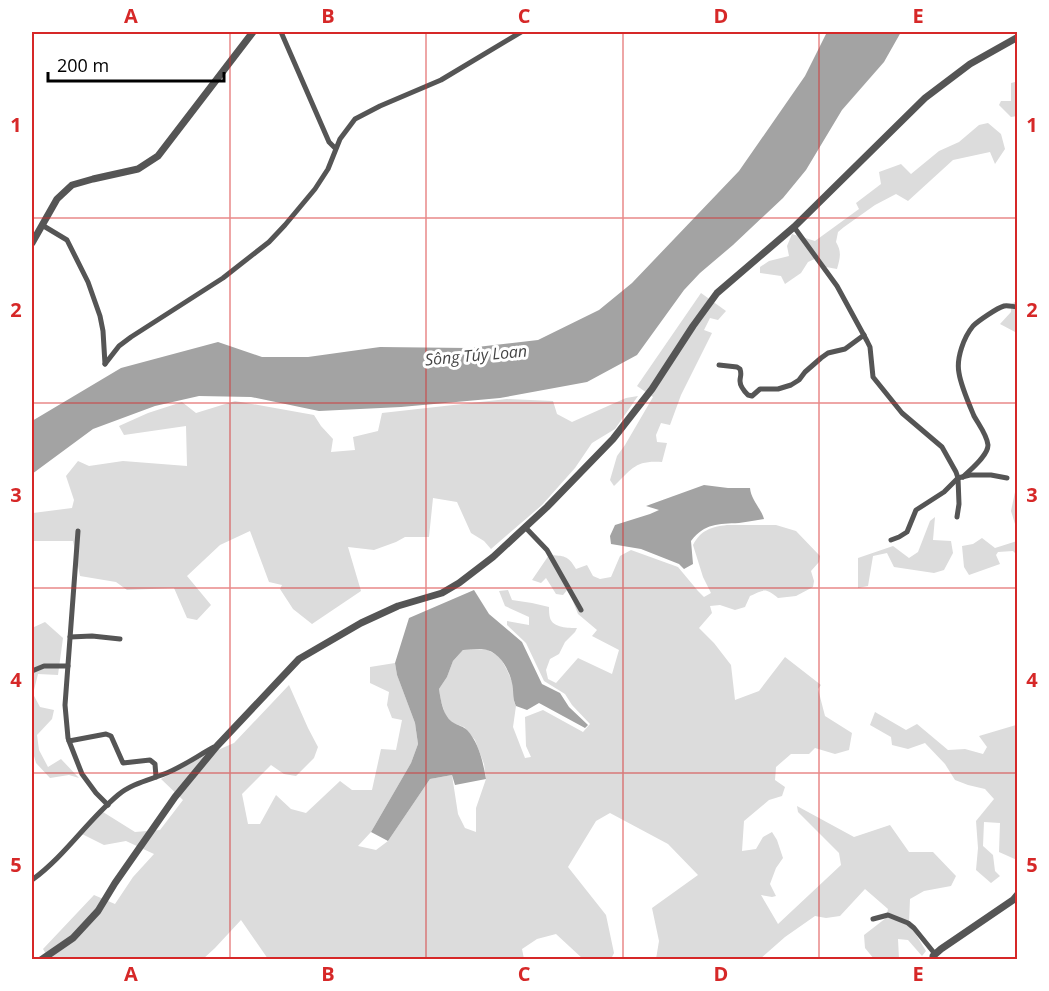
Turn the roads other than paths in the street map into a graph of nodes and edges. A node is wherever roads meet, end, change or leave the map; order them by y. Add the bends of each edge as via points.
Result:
1 (253, 32) edge
2 (281, 32) edge
3 (521, 32) edge
4 (1017, 37) edge
5 (335, 148) junction
6 (42, 225) junction
7 (794, 227) junction
8 (32, 243) edge
9 (1017, 307) edge
10 (864, 335) junction
11 (719, 365) dead end
12 (960, 478) junction
13 (1007, 478) dead end
14 (957, 517) dead end
15 (525, 527) junction
16 (78, 531) dead end
17 (891, 540) dead end
18 (581, 610) dead end
19 (70, 637) junction
20 (120, 639) dead end
21 (68, 666) junction
22 (32, 671) edge
23 (69, 741) junction
24 (217, 746) junction
25 (156, 777) junction
26 (108, 805) junction
27 (32, 880) edge
28 (1017, 894) edge
29 (873, 919) dead end
30 (934, 957) edge
31 (41, 960) edge
32 (925, 960) edge

1 - 6 street via 158,156 138,169 72,186 57,199
2 - 5 street
3 - 5 street via 441,80 355,119
4 - 7 street via 970,64 926,98
5 - 6 street via 328,170 315,189 269,242 223,278 131,337 105,363 100,316 88,282 67,240
6 - 8 street
7 - 10 street via 837,286
7 - 15 street via 711,300 652,389 613,439
9 - 12 street via 1004,306 978,321 966,334 958,371 988,444 976,465
10 - 11 street via 845,349 821,357 791,385 760,389 752,396 740,384 740,369
10 - 12 street via 870,347 873,377 902,414 942,447
12 - 13 street
12 - 14 street
12 - 17 street via 916,510 907,532
15 - 18 street via 547,550
15 - 24 street via 459,583 361,623 299,660
16 - 19 street
19 - 20 street
19 - 21 street
21 - 22 street via 44,666
21 - 23 street via 65,705
23 - 25 street via 111,736 123,763 150,760 155,764
23 - 26 street via 82,774
24 - 25 street
24 - 31 street via 176,796 98,911 73,938
25 - 26 street via 120,793
26 - 27 street
28 - 30 street
29 - 30 street via 888,915 908,923
30 - 32 street

